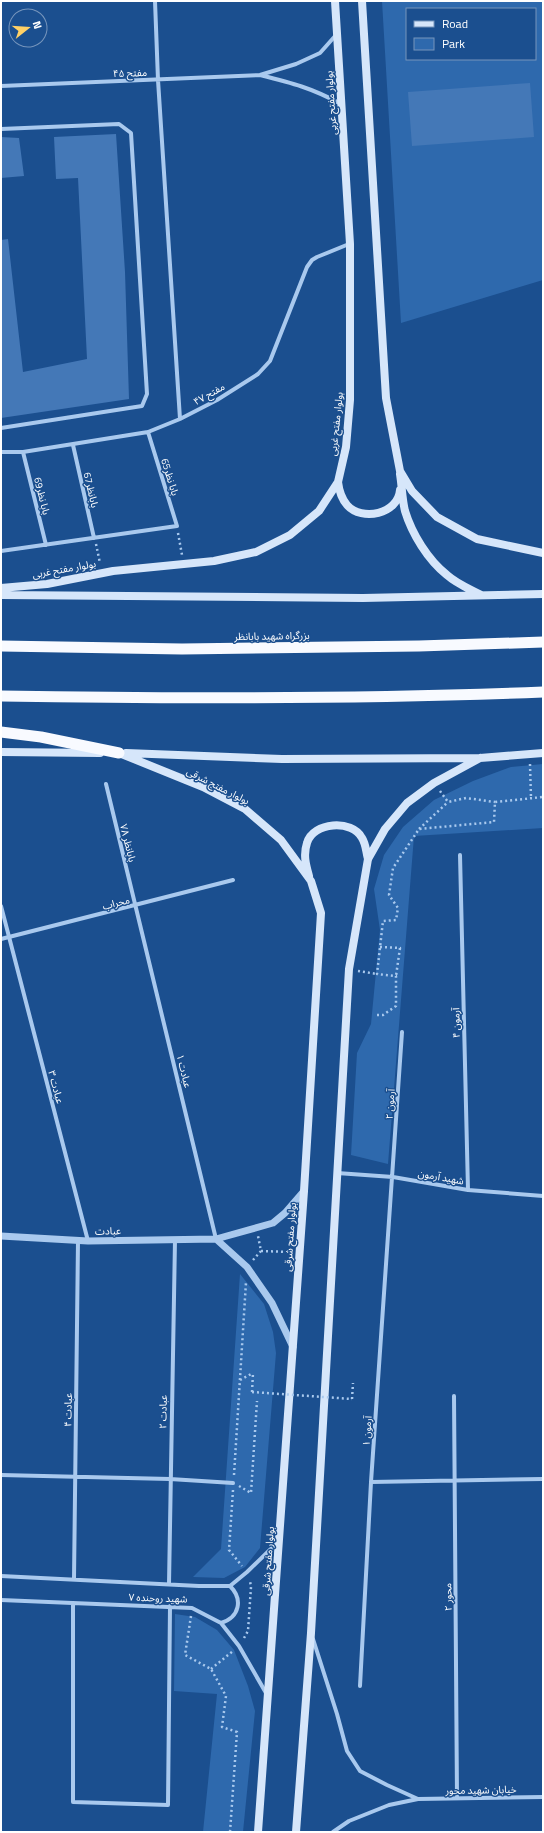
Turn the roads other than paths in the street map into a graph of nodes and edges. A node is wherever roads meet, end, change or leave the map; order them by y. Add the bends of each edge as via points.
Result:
1 (155, 1) edge
2 (335, 1) edge
3 (362, 1) edge
4 (337, 35) junction
5 (260, 75) junction
6 (158, 80) junction
7 (1, 86) edge
8 (341, 104) junction
9 (1, 128) edge
10 (350, 244) junction
11 (180, 419) junction
12 (1, 428) edge
13 (148, 432) junction
14 (73, 444) junction
15 (1, 452) edge
16 (23, 452) junction
17 (400, 471) junction
18 (338, 482) junction
19 (94, 538) junction
20 (46, 545) junction
21 (1, 551) edge
22 (543, 553) edge
23 (1, 588) edge
24 (543, 594) edge
25 (1, 595) edge
26 (482, 596) junction
27 (543, 642) edge
28 (1, 646) edge
29 (543, 692) edge
30 (1, 696) edge
31 (1, 732) edge
32 (1, 752) edge
33 (120, 753) junction
34 (543, 753) edge
35 (480, 758) junction
36 (106, 784) dead end
37 (460, 856) dead end
38 (368, 859) junction
39 (234, 880) dead end
40 (310, 881) junction
41 (1, 906) edge
42 (136, 906) junction
43 (9, 937) junction
44 (1, 939) edge
45 (402, 1032) dead end
46 (336, 1174) junction
47 (393, 1177) junction
48 (468, 1190) junction
49 (304, 1191) junction
50 (543, 1196) edge
51 (1, 1236) edge
52 (216, 1239) junction
53 (175, 1240) junction
54 (78, 1241) junction
55 (88, 1241) junction
56 (293, 1347) junction
57 (454, 1396) dead end
58 (1, 1475) edge
59 (76, 1476) junction
60 (170, 1479) junction
61 (543, 1479) edge
62 (454, 1481) junction
63 (371, 1482) junction
64 (233, 1483) road end
65 (279, 1541) junction
66 (1, 1576) edge
67 (74, 1579) junction
68 (169, 1584) junction
69 (230, 1586) junction
70 (1, 1600) edge
71 (73, 1604) junction
72 (170, 1606) junction
73 (222, 1623) junction
74 (311, 1633) junction
75 (360, 1686) dead end
76 (268, 1698) junction
77 (543, 1797) edge
78 (457, 1798) junction
79 (418, 1799) junction
80 (258, 1832) edge
81 (296, 1832) edge
82 (333, 1832) edge

1 - 6 street
2 - 4 main road, بولوار مفتح غربی
3 - 17 main road via 386,398
4 - 5 street via 320,53 296,64
4 - 8 main road, بولوار مفتح غربی
5 - 6 street, مفتح ۴۵
5 - 8 street via 320,92
6 - 7 street, مفتح ۴۵
6 - 11 street
8 - 10 main road, بولوار مفتح غربی
9 - 12 street via 119,124 131,133 147,394 142,406
10 - 11 street, مفتح ۴۷ via 317,257 307,266 270,361 264,368 217,400
10 - 18 main road, بولوار مفتح غربی via 350,400 346,447
11 - 13 street, مفتح ۴۷
13 - 14 street, مفتح ۴۷
13 - 19 street, بابا نظر65 via 176,526
14 - 16 street, مفتح ۴۷
14 - 19 street, بابانظر67
15 - 16 street, مفتح ۴۷
16 - 20 street, بابا نظر69
17 - 18 main road via 399,497 383,511 371,514 358,512 347,505 340,495
17 - 22 main road via 412,492 437,517 477,539
17 - 26 main road via 405,509 413,531 423,547 447,576
18 - 23 main road, بولوار مفتح غربی via 319,511 290,535 256,552 214,561 102,573 46,584
19 - 20 street
20 - 21 street
24 - 26 main road
25 - 26 main road via 355,598
27 - 28 highway, بزرگراه شهید بابانظر via 182,649
29 - 30 highway via 179,699
31 - 33 highway via 41,737
32 - 33 main road
33 - 35 main road via 282,759
33 - 40 main road, بولوار مفتح شرقی via 204,787 245,809 280,840
34 - 35 main road
35 - 38 main road via 434,783 407,803 385,829
36 - 42 street, بابانظر ۷۸
37 - 48 street, آرمون ۴
38 - 40 main road via 362,837 351,828 333,825 317,829 307,842 304,857
38 - 46 main road via 349,970
39 - 42 street, محراب
40 - 49 main road, بولوار مفتح شرقی via 321,921
41 - 43 street, عبادت ۳
42 - 43 street, محراب
42 - 52 street, عبادت ۱
43 - 44 street, محراب
43 - 55 street, عبادت ۳
45 - 47 street, آرمون ۲
46 - 47 street, شهید آرمون
46 - 74 main road
47 - 48 street, شهید آرمون
47 - 63 street, آرمون ۱
48 - 50 street, شهید آرمون
49 - 52 street, عبادت via 273,1223
49 - 56 main road, بولوار مفتح شرقی
51 - 54 street, عبادت
52 - 53 street, عبادت
52 - 56 street via 247,1267 272,1303
53 - 55 street, عبادت
53 - 60 street, عبادت ۲
54 - 55 street, عبادت
54 - 59 street, عبادت ۴
56 - 65 main road, بولوار مفتح شرقی
57 - 62 street, محور ۲
58 - 59 street
59 - 60 street
59 - 67 street, عبادت ۴
60 - 64 street
60 - 68 street, عبادت ۲
61 - 62 street
62 - 63 street
62 - 78 street, محور ۲
63 - 75 street, آرمون ۱
65 - 69 street
65 - 76 main road, بولوار مفتح شرقی
66 - 67 street, شهید روحنده ۷
67 - 68 street, شهید روحنده ۷
68 - 69 street, شهید روحنده ۷
69 - 73 street via 238,1597 237,1611 228,1621
70 - 71 street, شهید روحنده ۷
71 - 72 street, شهید روحنده ۷
71 - 72 street via 73,1802 168,1805
72 - 73 street, شهید روحنده ۷ via 192,1608
73 - 76 street, شهید روحنده ۷ via 239,1646
74 - 79 street via 347,1751 360,1771
74 - 81 main road
76 - 80 main road, بولوار مفتح شرقی
77 - 78 street, خیابان شهید محور
78 - 79 street, خیابان شهید محور
79 - 82 street via 389,1805 349,1821

